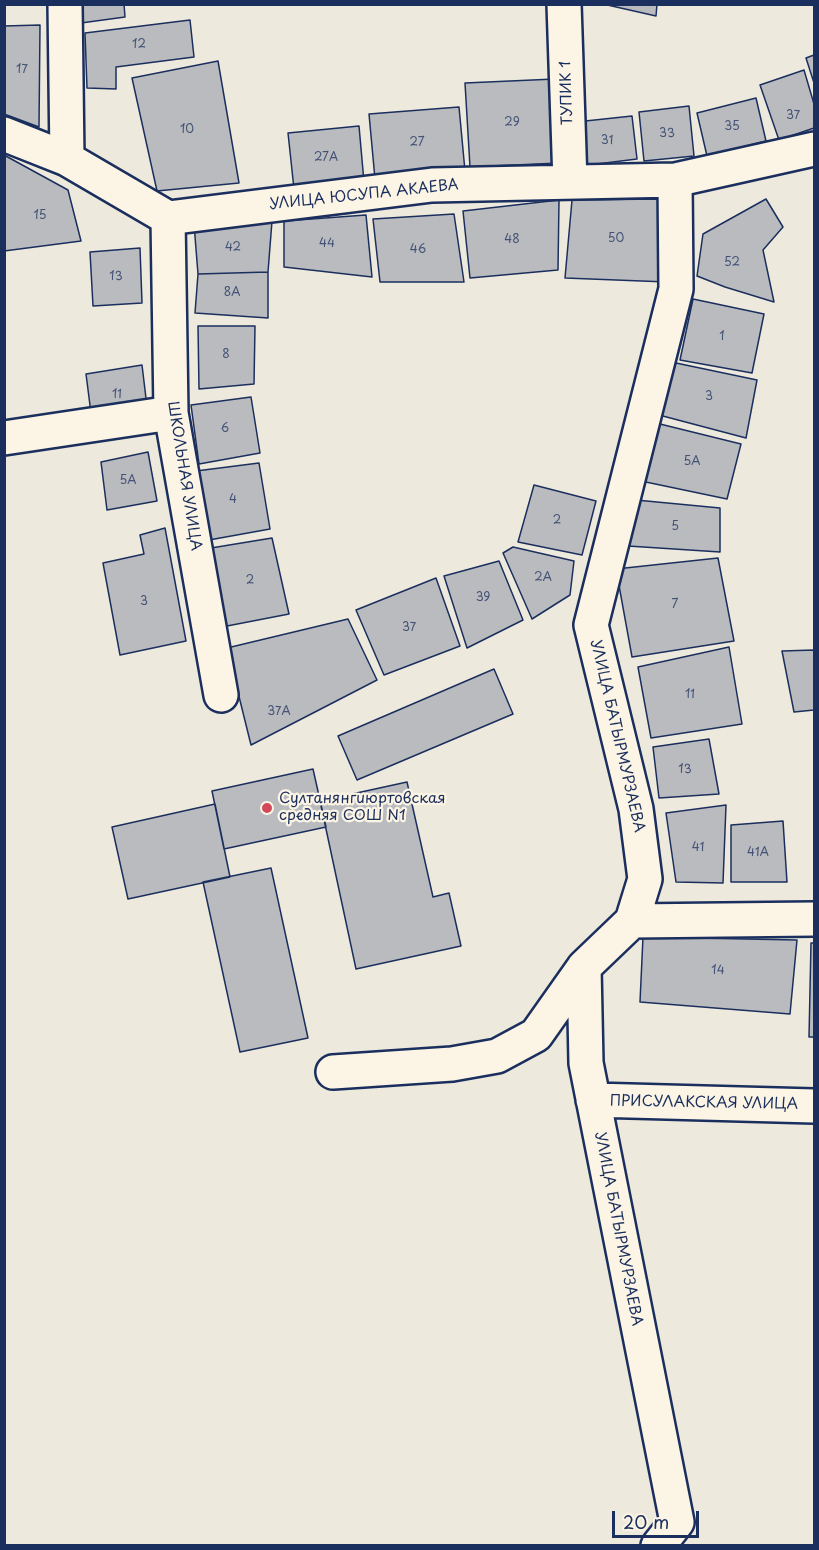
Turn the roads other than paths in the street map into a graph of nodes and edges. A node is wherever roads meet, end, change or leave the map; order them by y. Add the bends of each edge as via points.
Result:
1 (65, 4) edge
2 (564, 4) edge
3 (4, 134) edge
4 (814, 149) edge
5 (67, 159) junction
6 (675, 180) junction
7 (570, 182) junction
8 (168, 218) junction
9 (171, 413) junction
10 (4, 438) edge
11 (221, 695) dead end
12 (814, 919) edge
13 (632, 921) junction
14 (584, 967) junction
15 (333, 1072) dead end
16 (593, 1101) junction
17 (814, 1106) edge
18 (667, 1534) edge

1 - 5 street
2 - 7 street, ТУПИК 1
3 - 5 street
4 - 6 street, УЛИЦА ЮСУПА АКАЕВА
5 - 8 street
6 - 7 street, УЛИЦА ЮСУПА АКАЕВА
6 - 13 street, УЛИЦА БАТЫРМУРЗАЕВА via 676,289 591,625 636,809 645,879
7 - 8 street, УЛИЦА ЮСУПА АКАЕВА via 432,185
8 - 9 street, ШКОЛЬНАЯ УЛИЦА
9 - 10 street
9 - 11 street, ШКОЛЬНАЯ УЛИЦА
12 - 13 street
13 - 14 street, УЛИЦА БАТЫРМУРЗАЕВА
14 - 15 street via 536,1035 497,1056 452,1064
14 - 16 street, УЛИЦА БАТЫРМУРЗАЕВА via 586,1063
16 - 17 street, ПРИСУЛАКСКАЯ УЛИЦА
16 - 18 street, УЛИЦА БАТЫРМУРЗАЕВА

